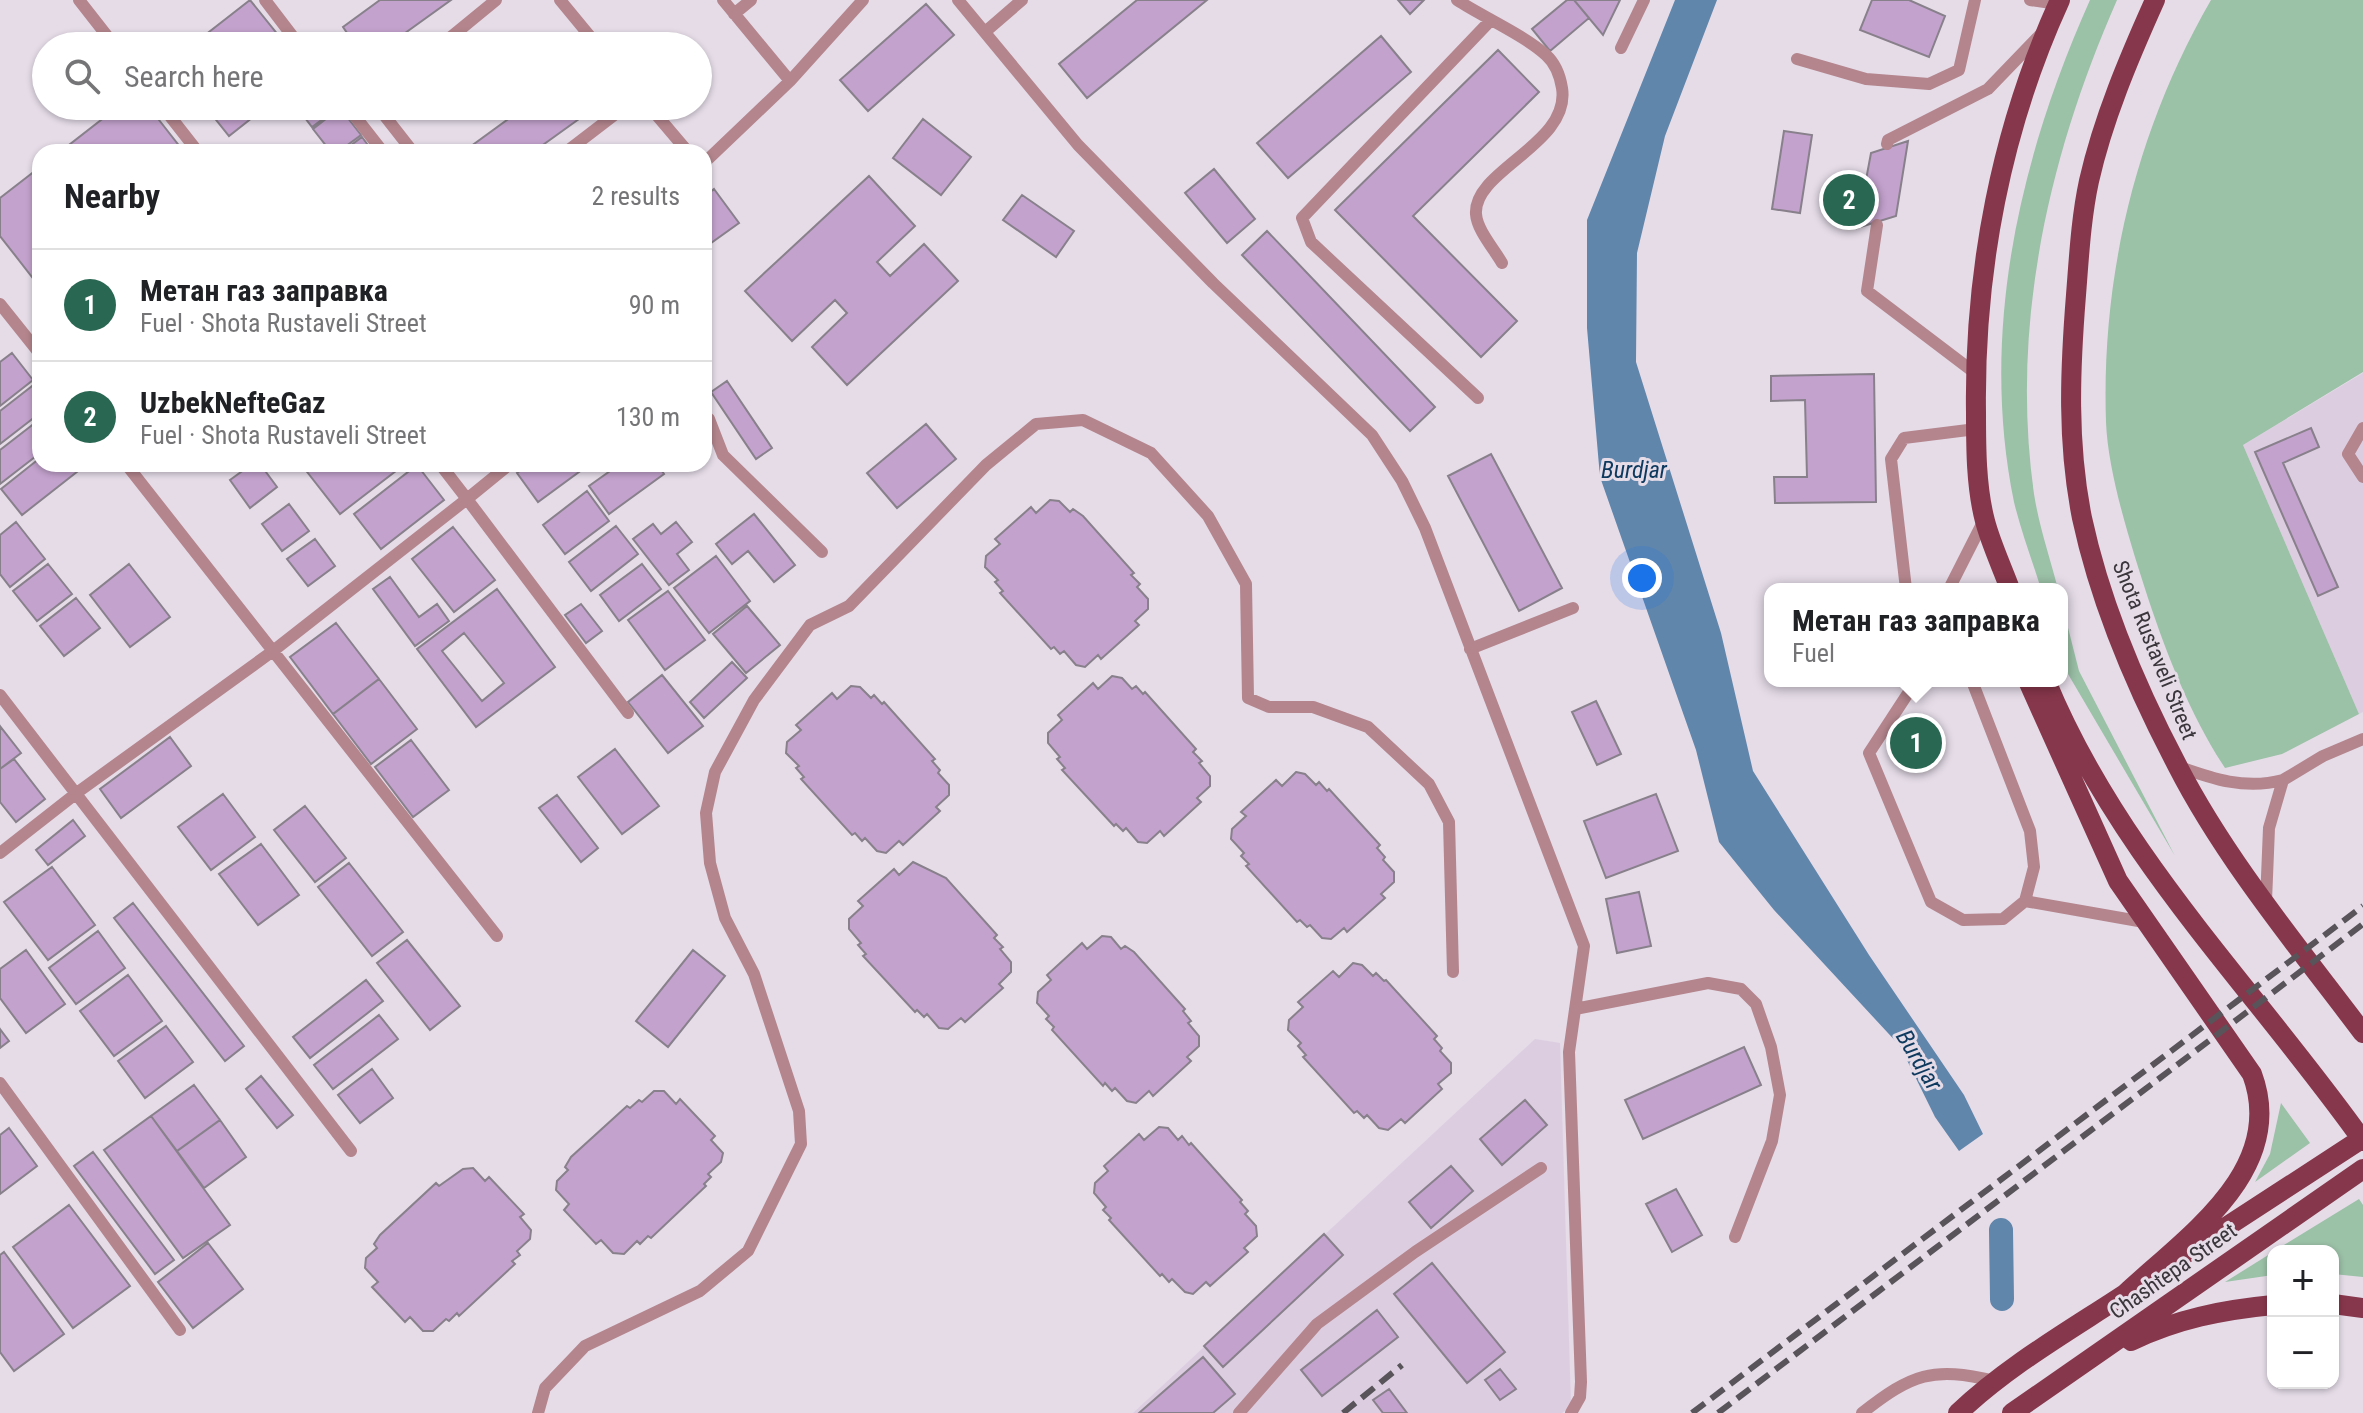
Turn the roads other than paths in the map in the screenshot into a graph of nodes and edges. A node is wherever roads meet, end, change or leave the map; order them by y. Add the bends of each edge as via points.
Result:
1 (79, 0) edge
2 (265, 0) edge
3 (496, 0) edge
4 (560, 0) edge
5 (723, 0) edge
6 (751, 0) edge
7 (863, 0) edge
8 (958, 0) edge
9 (1022, 0) edge
10 (1457, 0) edge
11 (1644, 0) edge
12 (1975, 0) edge
13 (2030, 0) edge
14 (2155, 0) edge
15 (2059, 2) edge
16 (734, 14) junction
17 (1490, 21) junction
18 (2047, 28) junction
19 (104, 32) edge
20 (289, 32) edge
21 (457, 32) edge
22 (586, 32) edge
23 (985, 32) junction
24 (1621, 48) dead end
25 (1797, 59) dead end
26 (790, 81) junction
27 (173, 120) edge
28 (358, 120) edge
29 (388, 120) edge
30 (608, 120) edge
31 (661, 120) edge
32 (192, 144) edge
33 (377, 144) edge
34 (407, 144) edge
35 (576, 144) edge
36 (681, 144) edge
37 (1887, 144) dead end
38 (712, 155) edge
39 (1877, 225) dead end
40 (1502, 263) dead end
41 (0, 304) edge
42 (32, 344) edge
43 (1975, 373) junction
44 (1478, 398) dead end
45 (712, 427) edge
46 (2363, 428) edge
47 (1976, 429) junction
48 (132, 472) edge
49 (446, 472) edge
50 (500, 472) edge
51 (2363, 477) edge
52 (467, 499) junction
53 (1984, 520) junction
54 (822, 552) dead end
55 (1905, 583) edge
56 (1952, 583) edge
57 (1999, 583) edge
58 (2008, 583) edge
59 (1573, 608) dead end
60 (1470, 649) junction
61 (273, 651) junction
62 (1912, 687) edge
63 (1974, 687) edge
64 (2031, 687) edge
65 (2049, 687) edge
66 (0, 695) edge
67 (628, 713) dead end
68 (2363, 739) edge
69 (2177, 766) junction
70 (2283, 780) junction
71 (78, 792) junction
72 (0, 853) edge
73 (2025, 901) junction
74 (2266, 901) junction
75 (2144, 922) junction
76 (497, 936) dead end
77 (1453, 972) dead end
78 (1575, 1009) junction
79 (2363, 1033) edge
80 (0, 1083) edge
81 (2362, 1139) edge
82 (351, 1151) dead end
83 (1541, 1168) dead end
84 (2363, 1169) edge
85 (1735, 1237) dead end
86 (2125, 1294) junction
87 (2339, 1305) edge
88 (2267, 1306) edge
89 (2363, 1308) edge
90 (180, 1330) dead end
91 (2077, 1367) junction
92 (1995, 1381) junction
93 (538, 1413) edge
94 (1239, 1413) edge
95 (1571, 1413) edge
96 (1862, 1413) edge
97 (1958, 1413) edge
98 (2012, 1413) edge

1 - 19 lane
2 - 20 lane
3 - 21 lane
4 - 22 lane
5 - 16 lane
6 - 16 lane
7 - 26 lane
8 - 23 lane
9 - 23 lane
10 - 17 lane
11 - 24 lane
12 - 25 lane via 1959,70 1929,84 1866,79
13 - 15 lane
14 - 69 main road, Shota Rustaveli Street via 2128,59 2089,181 2069,402 2082,518 2097,573
15 - 18 main road
16 - 26 lane
17 - 40 lane via 1547,55 1560,76 1563,94 1560,111 1545,135 1477,202 1475,217
17 - 44 lane via 1302,218 1311,242
18 - 37 lane via 1988,89
18 - 43 main road via 2003,163 1980,300
23 - 60 lane via 1078,145 1372,435 1414,505
26 - 38 lane
27 - 32 lane
28 - 33 lane
29 - 34 lane
30 - 35 lane
31 - 36 lane
39 - 43 lane via 1867,291
41 - 42 lane
43 - 47 main road
45 - 54 lane via 723,455
46 - 51 lane via 2348,454
47 - 53 main road
47 - 55 lane via 1904,438 1891,459
48 - 61 lane
49 - 52 lane
50 - 52 lane
52 - 61 lane
52 - 67 lane
53 - 56 lane
53 - 57 main road
53 - 58 main road
59 - 60 lane
60 - 78 lane via 1584,946
61 - 71 lane
61 - 76 lane
62 - 73 lane via 1869,753 1931,902 1963,920 2003,919
63 - 73 lane via 2030,831 2034,867
64 - 75 main road via 2095,834
65 - 81 main road via 2129,838
66 - 71 lane
68 - 70 lane
69 - 70 lane via 2231,783 2267,785
69 - 74 main road, Shota Rustaveli Street
70 - 74 lane via 2269,828
71 - 72 lane
71 - 82 lane
73 - 75 lane
74 - 79 main road, Shota Rustaveli Street
75 - 86 main road via 2252,1074 2260,1126 2253,1155 2229,1195
77 - 93 lane via 1449,822 1429,784 1368,727 1313,707 1269,707 1248,698 1246,584 1208,516 1151,453 1083,420 1036,424 986,465 849,606 810,625 754,700 715,772 706,813 710,863 725,918 754,974 799,1111 801,1144 748,1251 700,1291 585,1346 545,1388
78 - 85 lane via 1708,983 1741,989 1756,1004 1780,1095 1772,1141
78 - 95 lane via 1569,1052 1581,1382
80 - 90 lane
81 - 86 main road, Chashtepa Street
83 - 94 lane via 1317,1324
84 - 91 main road, Chashtepa Street
86 - 92 main road
87 - 89 main road
88 - 91 main road via 2168,1324
91 - 98 main road, Chashtepa Street
92 - 96 lane via 1956,1372 1926,1375 1892,1390
92 - 97 main road

